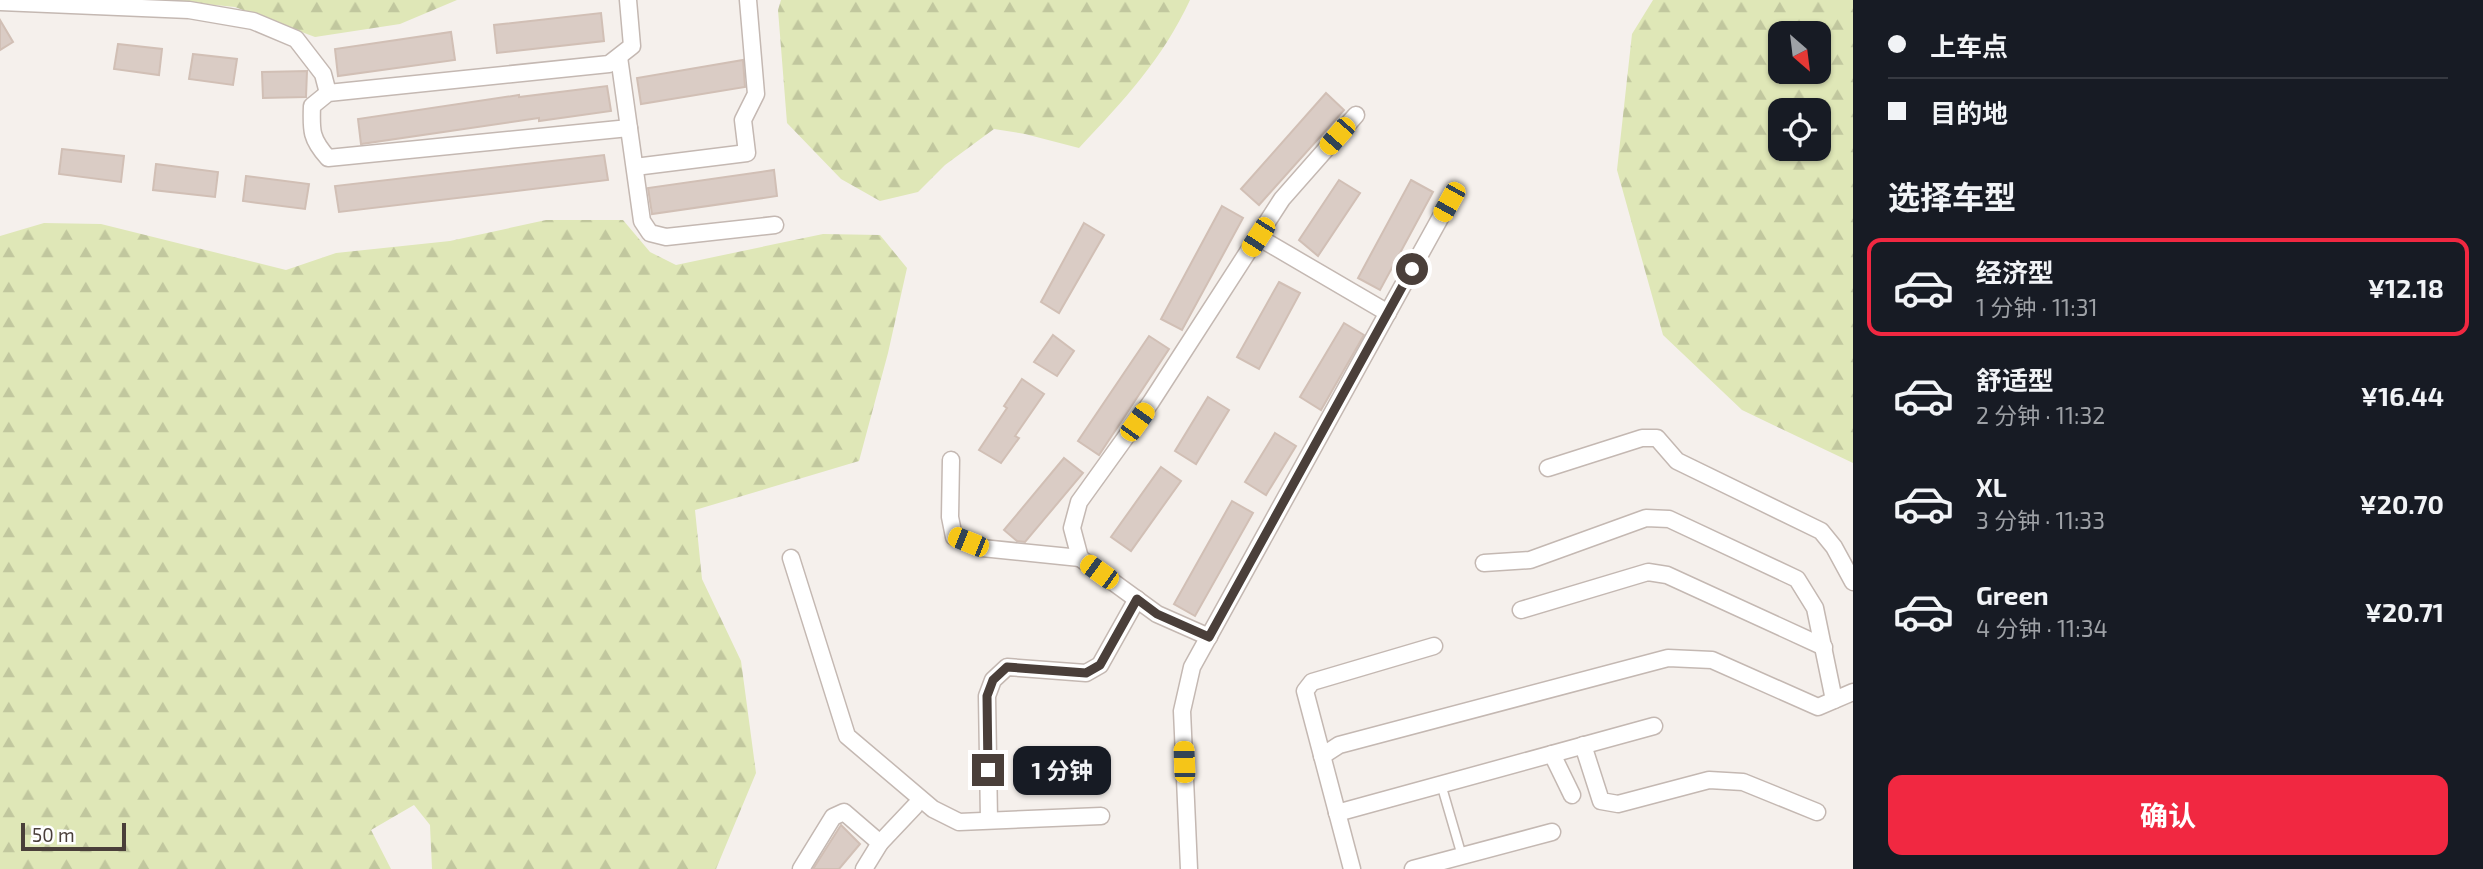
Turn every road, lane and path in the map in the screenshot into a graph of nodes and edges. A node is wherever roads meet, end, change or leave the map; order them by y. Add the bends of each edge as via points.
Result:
1 (628, 0) edge
2 (748, 0) edge
3 (0, 2) edge
4 (619, 57) junction
5 (328, 93) junction
6 (1356, 115) dead end
7 (629, 128) junction
8 (635, 167) junction
9 (1449, 202) dead end
10 (775, 225) dead end
11 (1258, 237) junction
12 (1388, 313) junction
13 (951, 460) dead end
14 (1548, 468) dead end
15 (791, 558) dead end
16 (1080, 558) junction
17 (1484, 563) dead end
18 (1853, 582) edge
19 (1137, 599) junction
20 (1521, 610) dead end
21 (1209, 637) junction
22 (1434, 646) dead end
23 (1824, 647) junction
24 (1853, 692) edge
25 (1834, 700) junction
26 (1654, 726) dead end
27 (1583, 745) junction
28 (1552, 754) junction
29 (1322, 756) junction
30 (1441, 784) junction
31 (1572, 796) dead end
32 (915, 806) dead end
33 (1817, 812) dead end
34 (1337, 813) junction
35 (1101, 816) dead end
36 (989, 820) junction
37 (1552, 832) dead end
38 (880, 843) junction
39 (1462, 856) junction
40 (867, 868) edge
41 (801, 869) edge
42 (1189, 869) edge
43 (1352, 869) edge
44 (1413, 869) edge

1 - 4 street via 632,46
2 - 8 street via 756,94 743,120 747,153
3 - 5 street via 189,10 253,22 296,39 323,74
4 - 5 street via 608,64
4 - 7 street
5 - 7 street via 312,106 311,126 314,142 328,158
6 - 11 street via 1282,199
7 - 8 street
8 - 10 street via 642,221 650,233 666,237
9 - 12 street
11 - 12 street
11 - 16 street via 1151,402 1079,502 1072,528
12 - 21 street
13 - 16 street via 954,537 982,548
14 - 18 street via 1642,438 1657,438 1676,461 1821,531
15 - 36 street via 847,736 933,809 958,822
16 - 19 street
17 - 23 street via 1530,560 1646,518 1669,519 1797,579 1815,608
19 - 21 street via 1157,614
19 - 36 street via 1100,665 1086,673 1007,667 993,680 987,696
20 - 23 street via 1648,572 1667,575
21 - 42 street via 1192,667 1182,711
22 - 29 street via 1312,682 1305,691
23 - 25 street
24 - 25 street
25 - 29 street via 1818,707 1712,660 1668,658 1339,745
26 - 27 street
27 - 28 street
27 - 33 street via 1601,801 1618,804 1709,780 1732,781
28 - 30 street
28 - 31 street
29 - 34 street
30 - 34 street
30 - 39 lane
32 - 38 street
34 - 43 street
35 - 36 street
37 - 39 street
38 - 40 street
38 - 41 street via 844,812 833,817
39 - 44 street

